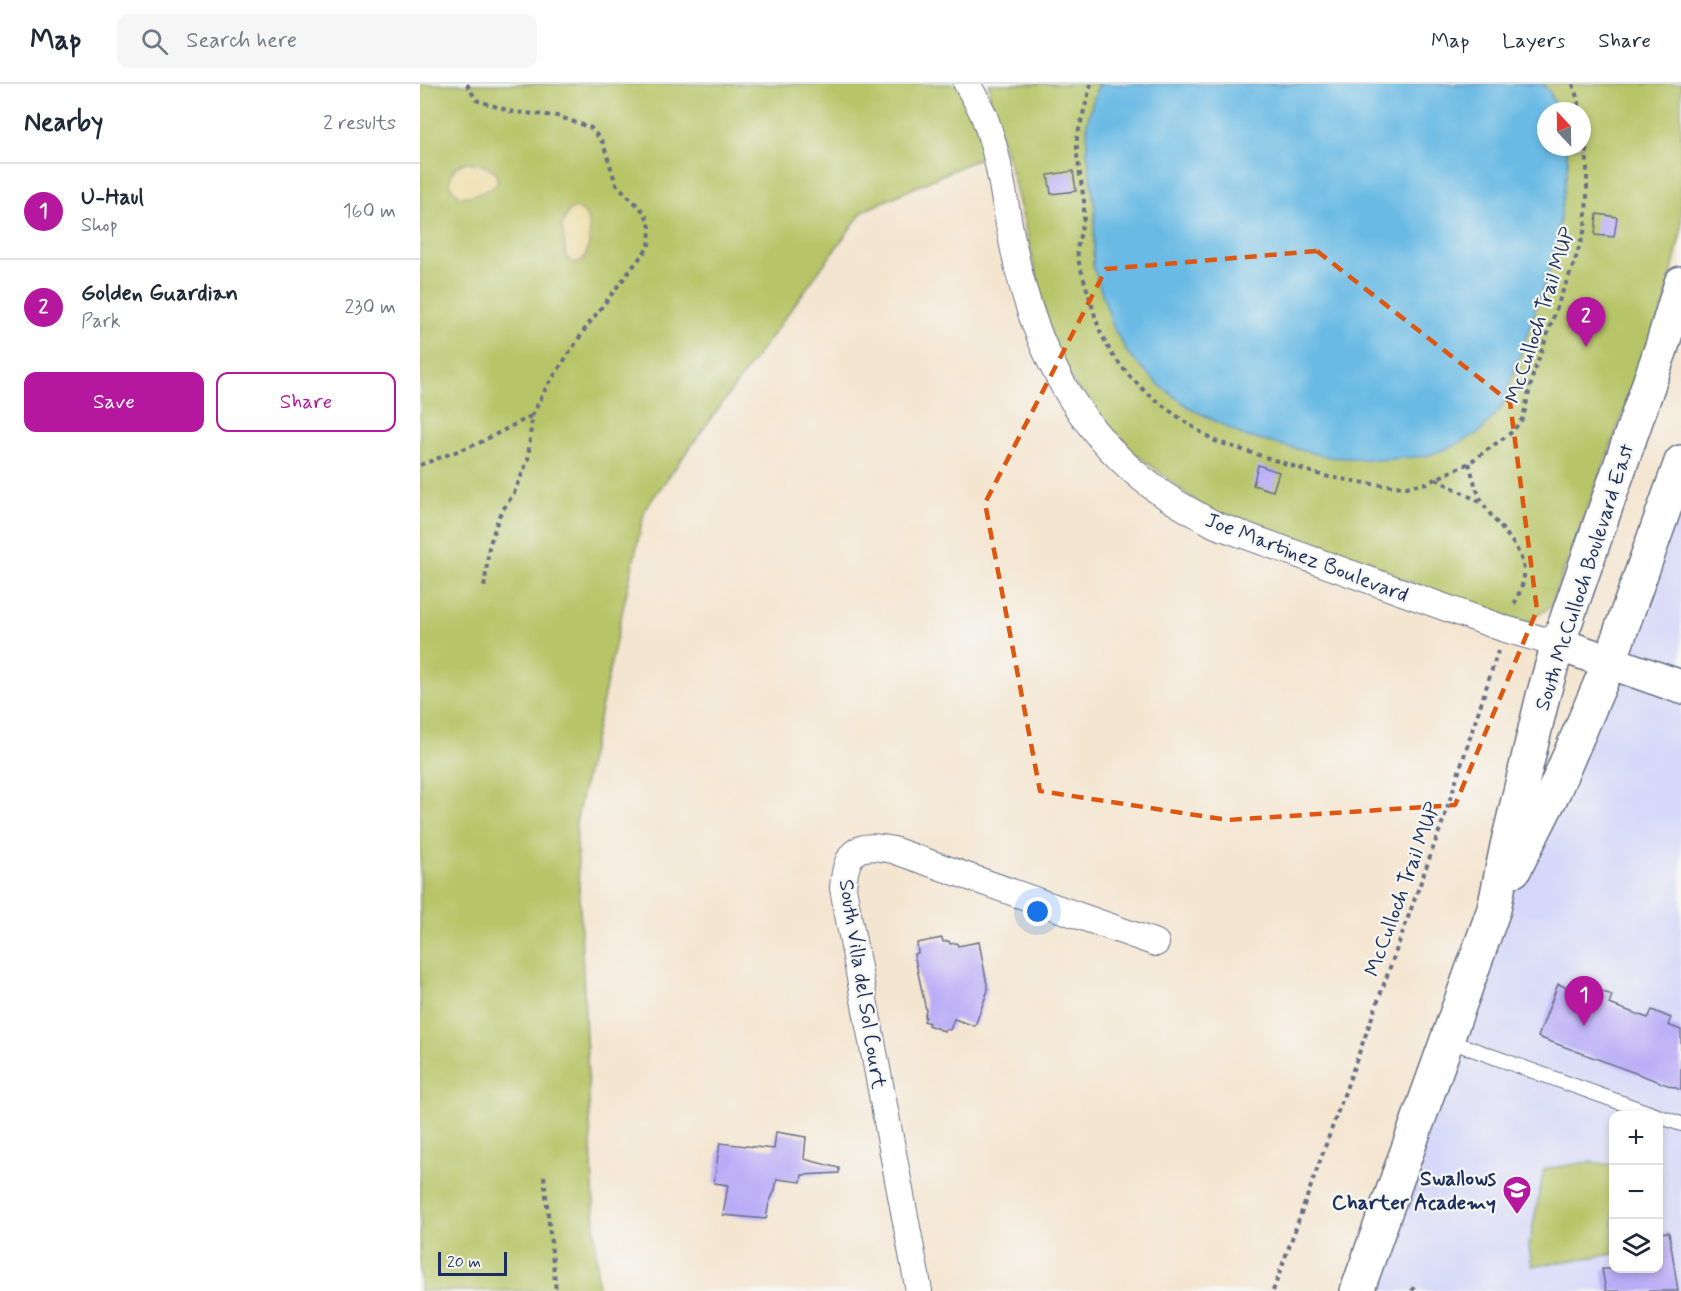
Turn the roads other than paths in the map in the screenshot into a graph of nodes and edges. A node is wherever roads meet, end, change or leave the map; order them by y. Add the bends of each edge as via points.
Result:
1 (967, 84) edge
2 (1681, 283) edge
3 (1681, 462) edge
4 (1558, 644) junction
5 (1610, 661) junction
6 (1681, 687) edge
7 (1494, 909) junction
8 (1156, 943) dead end
9 (1447, 1040) junction
10 (1644, 1111) edge
11 (1663, 1118) edge
12 (1681, 1124) edge
13 (919, 1291) edge
14 (1357, 1291) edge

1 - 4 street, Joe Martinez Boulevard via 992,140 1021,285 1032,319 1060,382 1079,412 1125,464 1154,488 1216,525 1505,629
2 - 4 main road, South McCulloch Boulevard East
3 - 5 main road, South McCulloch Boulevard East
4 - 5 main road
4 - 7 main road, South McCulloch Boulevard East
5 - 6 main road
5 - 7 main road, South McCulloch Boulevard East via 1555,789
7 - 9 main road, South McCulloch Boulevard East
8 - 13 street, South Villa del Sol Court via 893,850 862,847 854,853 848,862 843,888
9 - 10 lane
9 - 14 main road, South McCulloch Boulevard East
11 - 12 lane

